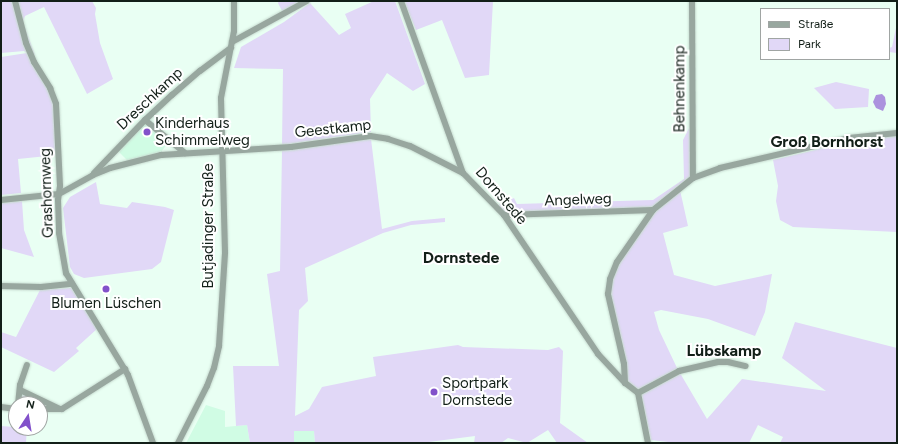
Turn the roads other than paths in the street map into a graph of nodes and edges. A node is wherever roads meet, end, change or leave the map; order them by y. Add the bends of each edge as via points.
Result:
1 (15, 1) edge
2 (234, 1) edge
3 (307, 1) edge
4 (402, 1) edge
5 (692, 1) edge
6 (232, 45) junction
7 (146, 120) junction
8 (897, 133) edge
9 (222, 150) junction
10 (185, 153) junction
11 (464, 173) junction
12 (93, 175) junction
13 (693, 178) junction
14 (59, 194) junction
15 (1, 200) edge
16 (653, 210) junction
17 (504, 215) junction
18 (72, 284) junction
19 (1, 286) edge
20 (27, 365) dead end
21 (746, 366) dead end
22 (125, 369) junction
23 (625, 383) junction
24 (20, 390) junction
25 (638, 393) junction
26 (19, 396) edge
27 (48, 409) edge
28 (62, 410) junction
29 (153, 443) edge
30 (178, 443) edge
31 (648, 443) edge

1 - 14 street, Grashornweg via 26,43 56,104
2 - 6 street, Butjadinger Straße
3 - 6 street, Dreschkamp
4 - 11 street, Dornstede
5 - 13 street, Behnenkamp
6 - 7 street, Dreschkamp
6 - 9 street, Butjadinger Straße via 221,98
7 - 10 street
7 - 12 street, Dreschkamp
8 - 13 street via 849,138 752,160
9 - 10 street, Geestkamp
9 - 11 street, Geestkamp via 291,146 370,136 388,138 410,146
9 - 30 street, Butjadinger Straße via 225,252 219,346 207,386
10 - 12 street, Geestkamp via 128,162
11 - 17 street, Dornstede
12 - 14 street
13 - 16 street
14 - 15 street
14 - 18 street, Grashornweg via 59,233 66,273
16 - 17 street, Angelweg
16 - 23 street via 617,262 610,279 608,294 624,364
17 - 23 street, Dornstede via 598,354
18 - 19 street via 42,287
18 - 22 street, Grashornweg
20 - 24 street
21 - 25 street via 718,362 679,371
22 - 28 street
22 - 29 street, Grashornweg
23 - 25 street, Dornstede
24 - 26 street
24 - 28 street
25 - 31 street
27 - 28 street

